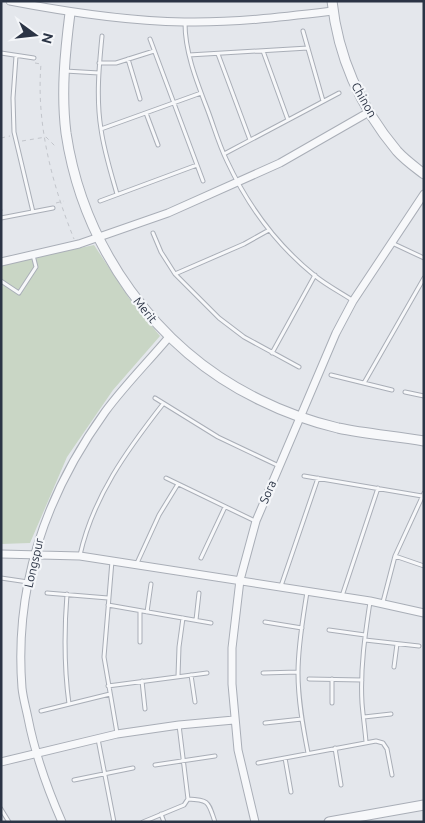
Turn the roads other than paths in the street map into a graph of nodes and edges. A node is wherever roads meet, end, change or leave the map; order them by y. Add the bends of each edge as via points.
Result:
1 (10, 1) edge
2 (332, 6) edge
3 (70, 13) junction
4 (185, 22) junction
5 (303, 31) dead end
6 (102, 36) dead end
7 (150, 39) dead end
8 (308, 48) junction
9 (155, 51) junction
10 (263, 51) junction
11 (1, 53) edge
12 (218, 54) junction
13 (189, 55) junction
14 (16, 56) junction
15 (34, 58) road end
16 (128, 59) junction
17 (99, 63) junction
18 (64, 71) junction
19 (99, 72) junction
20 (201, 93) junction
21 (339, 93) dead end
22 (140, 99) dead end
23 (323, 101) junction
24 (174, 103) junction
25 (369, 112) junction
26 (146, 113) junction
27 (288, 120) junction
28 (101, 129) junction
29 (250, 140) junction
30 (158, 145) dead end
31 (224, 154) junction
32 (197, 165) junction
33 (424, 174) edge
34 (204, 181) dead end
35 (238, 183) junction
36 (117, 194) junction
37 (424, 194) edge
38 (100, 201) dead end
39 (53, 208) road end
40 (33, 212) junction
41 (1, 218) edge
42 (269, 230) junction
43 (153, 233) dead end
44 (98, 237) junction
45 (392, 243) junction
46 (33, 254) junction
47 (424, 258) edge
48 (1, 262) edge
49 (175, 274) junction
50 (315, 275) junction
51 (424, 278) edge
52 (1, 282) edge
53 (353, 301) junction
54 (168, 337) junction
55 (272, 353) junction
56 (299, 367) dead end
57 (331, 376) dead end
58 (364, 383) junction
59 (392, 390) dead end
60 (405, 392) dead end
61 (424, 396) edge
62 (155, 398) dead end
63 (164, 404) junction
64 (301, 416) junction
65 (424, 441) edge
66 (279, 466) junction
67 (304, 476) dead end
68 (166, 478) dead end
69 (318, 478) junction
70 (178, 484) junction
71 (378, 488) junction
72 (423, 495) edge
73 (225, 507) junction
74 (256, 521) junction
75 (1, 554) edge
76 (34, 554) junction
77 (80, 556) junction
78 (395, 556) junction
79 (201, 558) dead end
80 (112, 560) junction
81 (137, 564) junction
82 (424, 566) edge
83 (1, 578) edge
84 (240, 580) junction
85 (29, 583) junction
86 (151, 584) dead end
87 (280, 587) junction
88 (307, 591) junction
89 (47, 593) dead end
90 (199, 593) dead end
91 (67, 594) junction
92 (342, 596) junction
93 (108, 598) junction
94 (370, 601) junction
95 (383, 604) junction
96 (108, 605) junction
97 (140, 610) junction
98 (147, 612) junction
99 (424, 613) edge
100 (183, 618) junction
101 (196, 620) junction
102 (265, 622) dead end
103 (211, 623) dead end
104 (302, 628) junction
105 (329, 630) dead end
106 (365, 635) junction
107 (364, 640) junction
108 (140, 642) dead end
109 (398, 644) junction
110 (418, 646) dead end
111 (394, 667) dead end
112 (298, 672) junction
113 (207, 673) dead end
114 (263, 673) dead end
115 (191, 674) junction
116 (178, 676) junction
117 (309, 679) dead end
118 (332, 679) junction
119 (362, 680) junction
120 (142, 681) junction
121 (108, 686) junction
122 (110, 694) junction
123 (195, 702) dead end
124 (332, 703) dead end
125 (69, 704) junction
126 (145, 709) dead end
127 (41, 711) dead end
128 (391, 714) dead end
129 (364, 717) junction
130 (302, 719) junction
131 (234, 720) junction
132 (265, 723) dead end
133 (179, 725) junction
134 (117, 734) junction
135 (98, 738) junction
136 (366, 742) junction
137 (336, 748) junction
138 (36, 752) junction
139 (308, 753) junction
140 (215, 756) dead end
141 (285, 758) junction
142 (184, 760) junction
143 (1, 762) edge
144 (258, 763) dead end
145 (155, 766) dead end
146 (133, 768) dead end
147 (104, 774) junction
148 (392, 775) dead end
149 (74, 780) dead end
150 (341, 785) dead end
151 (291, 792) dead end
152 (188, 798) junction
153 (424, 805) edge
154 (1, 809) edge
155 (161, 814) junction
156 (9, 822) edge
157 (62, 822) edge
158 (114, 822) edge
159 (143, 822) edge
160 (164, 822) edge
161 (215, 822) edge
162 (255, 822) edge
163 (330, 822) edge

1 - 3 street
2 - 4 street via 274,18
2 - 25 street, Chinon via 348,71
3 - 4 street
3 - 18 street, Merit
4 - 13 lane
5 - 8 lane
6 - 17 lane
7 - 9 lane
8 - 10 lane
8 - 23 lane
9 - 16 lane
9 - 24 lane
10 - 12 lane
10 - 27 lane
11 - 14 lane
12 - 13 lane
12 - 29 lane
13 - 20 lane
14 - 15 lane
14 - 40 lane via 15,135
16 - 17 lane via 112,64
16 - 22 lane
17 - 19 lane
18 - 19 lane
18 - 44 street, Merit via 66,132 72,164
19 - 28 lane
20 - 24 lane
20 - 31 lane
21 - 23 lane
23 - 27 lane
24 - 26 lane
24 - 32 lane
25 - 33 street, Chinon via 398,152
25 - 35 street
26 - 28 lane
26 - 30 lane
27 - 29 lane
28 - 36 lane
29 - 31 lane
31 - 35 lane
32 - 34 lane
32 - 36 lane
35 - 42 lane
35 - 44 street via 168,214
36 - 38 lane
37 - 45 street, Sora
39 - 40 lane
40 - 41 lane
42 - 49 lane
42 - 50 lane
43 - 49 lane
44 - 46 street
44 - 54 street, Merit via 117,273
45 - 47 lane
45 - 53 street, Sora
46 - 48 street
46 - 52 lane via 36,267 19,293
49 - 55 lane via 219,318
50 - 53 lane
50 - 55 lane
51 - 58 lane
53 - 64 street, Sora
54 - 64 street, Merit via 222,380 261,401
54 - 76 street, Longspur via 106,411 79,452 56,494
55 - 56 lane
57 - 58 lane
58 - 59 lane
60 - 61 lane
62 - 63 lane
63 - 66 lane via 218,437
63 - 77 lane via 116,468 98,501
64 - 65 street, Merit via 335,427
64 - 66 street, Sora
66 - 74 street, Sora
67 - 69 lane
68 - 70 lane
69 - 71 lane
69 - 87 lane
70 - 73 lane
70 - 81 lane via 158,515
71 - 72 lane
71 - 92 lane
72 - 78 lane
73 - 74 lane
73 - 79 lane
74 - 84 street, Sora
75 - 76 street
76 - 77 street
76 - 85 street, Longspur
77 - 80 street
78 - 82 lane
78 - 95 lane
80 - 81 street
80 - 93 lane
81 - 84 street
83 - 85 lane
84 - 87 street
84 - 131 street, Sora via 232,648
85 - 138 street, Longspur via 24,608 22,690
86 - 98 lane
87 - 88 street
88 - 92 street
88 - 104 lane
89 - 91 lane
90 - 101 lane
91 - 93 lane
91 - 125 lane via 65,674
92 - 94 street
93 - 96 lane
94 - 95 street
94 - 106 lane
95 - 99 street
96 - 97 lane
96 - 121 lane via 104,657
97 - 98 lane
97 - 108 lane
98 - 100 lane
100 - 101 lane
100 - 116 lane
101 - 103 lane
102 - 104 lane
104 - 112 lane
105 - 106 lane
106 - 107 lane
107 - 109 lane
107 - 119 lane
109 - 110 lane
109 - 111 lane
112 - 114 lane
112 - 130 lane
113 - 115 lane
115 - 116 lane
115 - 123 lane
116 - 120 lane
117 - 118 lane
118 - 119 lane
118 - 124 lane
119 - 129 lane
120 - 121 lane
120 - 126 lane
121 - 122 lane
122 - 125 lane
122 - 134 lane
125 - 127 lane
128 - 129 lane
129 - 136 lane
130 - 132 lane
130 - 139 lane
131 - 133 street
131 - 162 street, Sora
133 - 134 street
133 - 142 lane
134 - 135 street
135 - 138 street
135 - 147 lane
136 - 137 lane
136 - 148 lane via 376,741 387,748
137 - 139 lane
137 - 150 lane
138 - 143 street
138 - 157 street, Longspur
139 - 141 lane
140 - 142 lane
141 - 144 lane
141 - 151 lane
142 - 145 lane
142 - 152 lane
146 - 147 lane
147 - 149 lane
147 - 158 lane
152 - 155 lane via 184,805
152 - 161 lane via 206,800
153 - 163 street
154 - 156 lane
155 - 159 lane
155 - 160 lane

